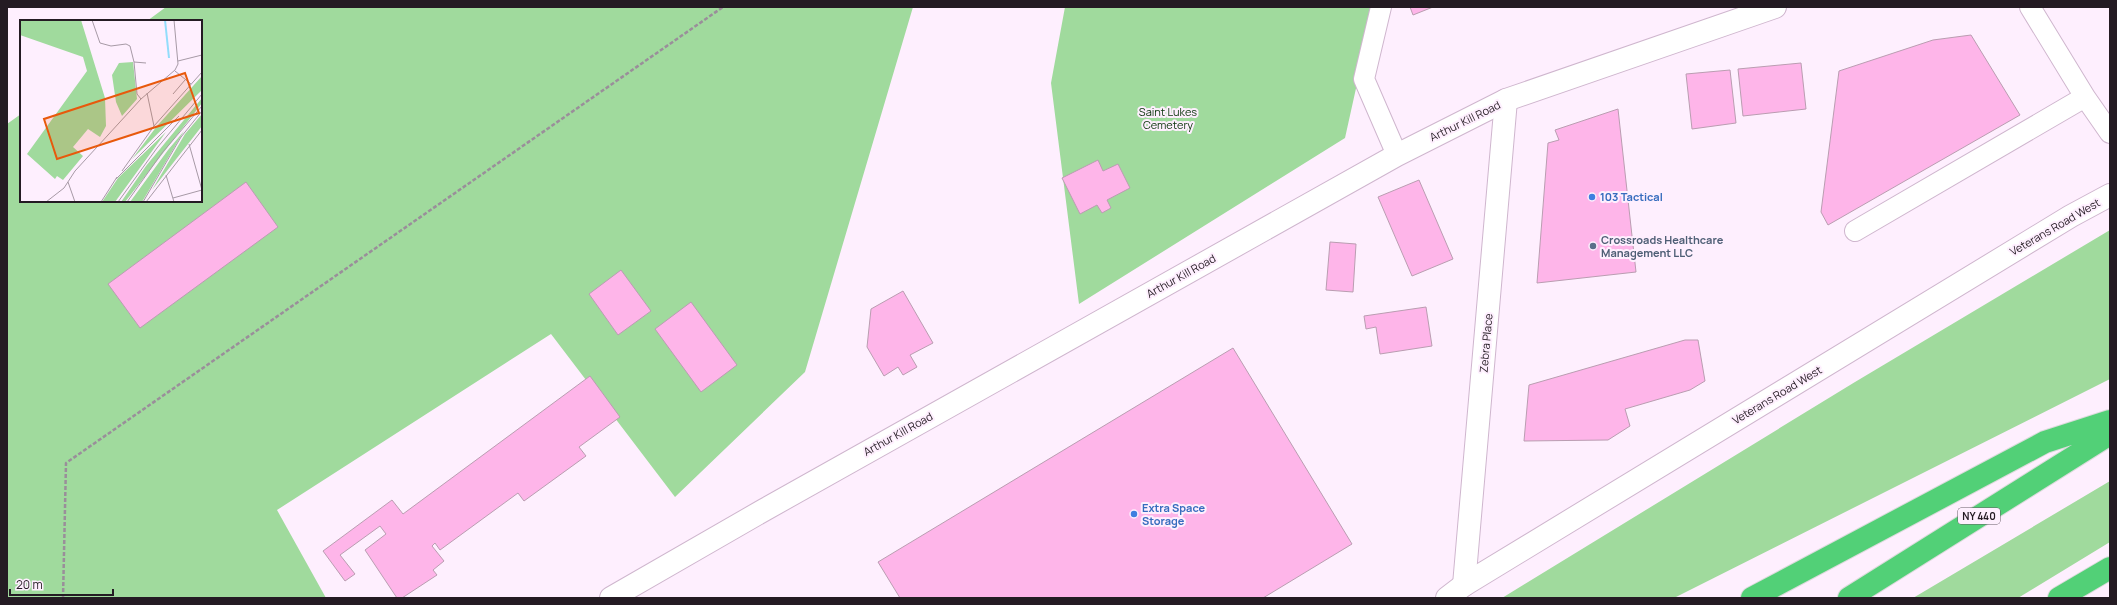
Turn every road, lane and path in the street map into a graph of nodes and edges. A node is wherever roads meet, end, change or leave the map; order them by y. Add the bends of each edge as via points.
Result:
1 (723, 7) edge
2 (1381, 7) edge
3 (1775, 7) edge
4 (2030, 7) edge
5 (2086, 97) junction
6 (1506, 100) junction
7 (2110, 132) edge
8 (1397, 155) junction
9 (2110, 195) edge
10 (1855, 230) dead end
11 (2110, 421) edge
12 (2110, 434) edge
13 (2110, 568) edge
14 (1456, 592) edge
15 (63, 598) edge
16 (611, 598) edge
17 (1752, 598) edge
18 (1849, 598) edge
19 (2059, 598) edge

1 - 15 path via 66,463
2 - 8 lane via 1364,79
3 - 6 street, Arthur Kill Road
4 - 5 lane
5 - 7 lane
5 - 10 lane
6 - 8 street, Arthur Kill Road
6 - 14 street, Zebra Place
8 - 16 street, Arthur Kill Road
9 - 14 street, Veterans Road West via 2064,220
11 - 17 highway via 2045,442
12 - 18 highway, NY 440
13 - 19 highway

